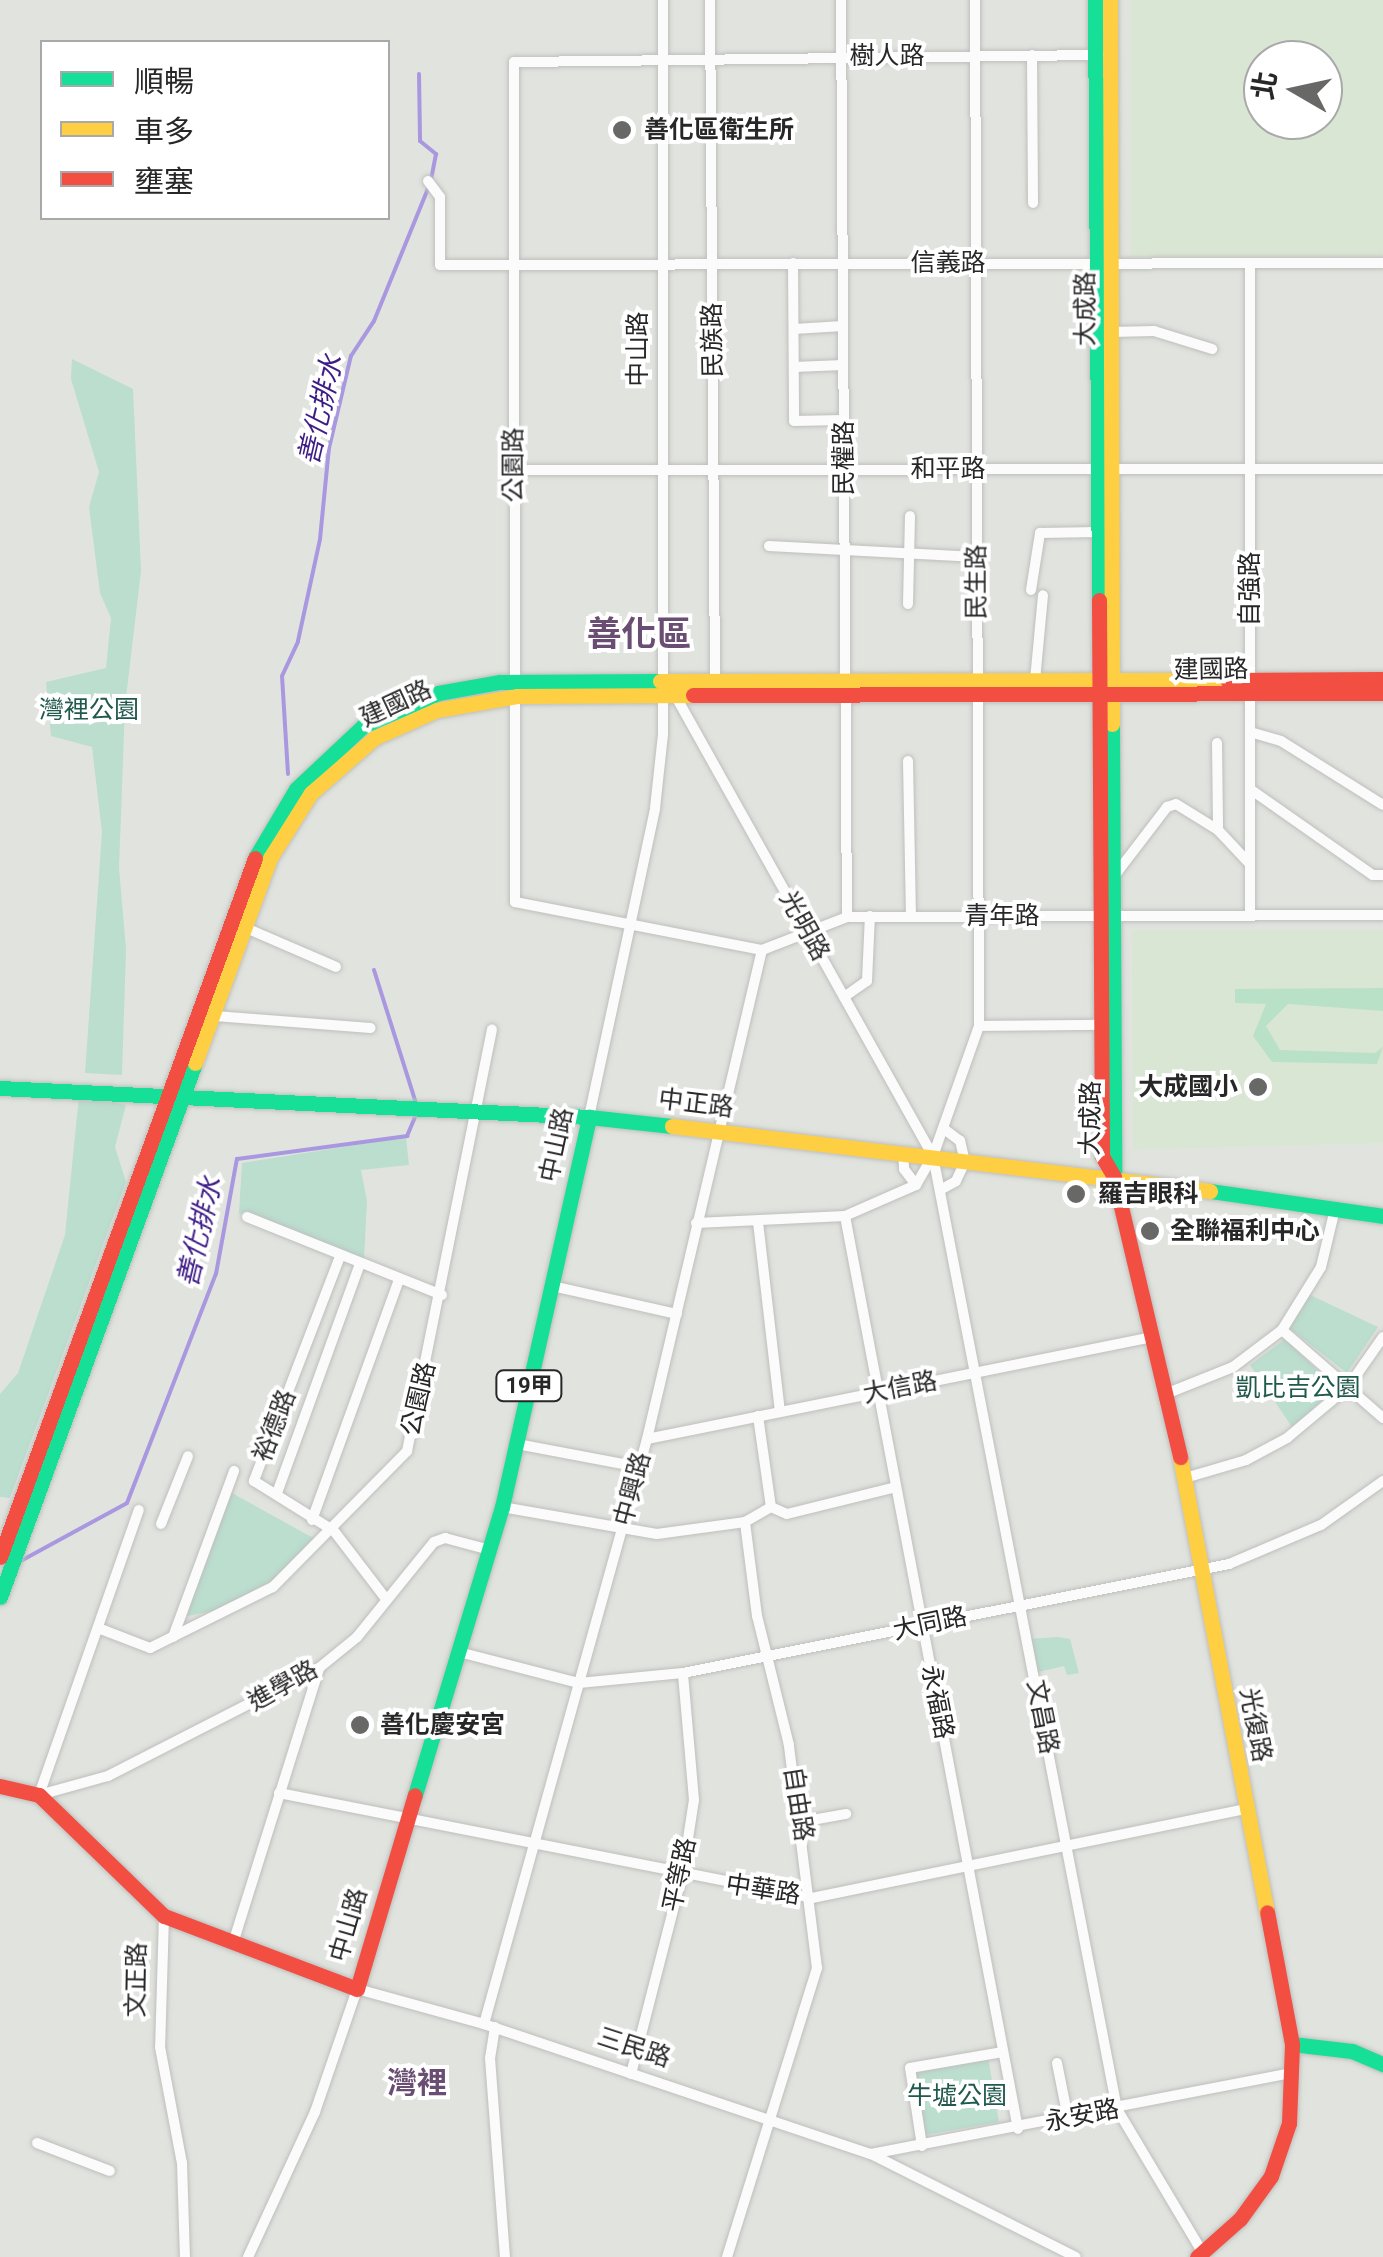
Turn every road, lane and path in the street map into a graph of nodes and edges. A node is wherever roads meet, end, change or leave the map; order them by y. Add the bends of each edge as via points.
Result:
1 (663, 0) edge
2 (710, 0) edge
3 (841, 0) edge
4 (975, 0) edge
5 (1095, 0) edge
6 (1110, 0) edge
7 (1103, 55) junction
8 (710, 56) junction
9 (841, 56) junction
10 (975, 56) junction
11 (1032, 56) junction
12 (663, 57) junction
13 (428, 181) dead end
14 (1033, 204) dead end
15 (842, 262) junction
16 (1103, 262) junction
17 (976, 263) junction
18 (1250, 263) junction
19 (1383, 263) edge
20 (664, 264) junction
21 (792, 264) junction
22 (513, 265) junction
23 (711, 265) junction
24 (843, 326) junction
25 (794, 330) junction
26 (1111, 332) junction
27 (1212, 349) dead end
28 (843, 365) junction
29 (794, 367) junction
30 (844, 420) junction
31 (1250, 468) junction
32 (1383, 468) edge
33 (663, 469) junction
34 (844, 469) junction
35 (977, 469) junction
36 (1105, 469) junction
37 (514, 470) junction
38 (714, 470) junction
39 (910, 516) dead end
40 (1098, 532) junction
41 (769, 546) dead end
42 (844, 554) junction
43 (909, 556) junction
44 (977, 558) junction
45 (1031, 590) dead end
46 (1043, 595) dead end
47 (908, 604) dead end
48 (715, 679) junction
49 (1383, 679) edge
50 (1035, 680) junction
51 (1250, 687) junction
52 (846, 688) junction
53 (978, 688) junction
54 (1107, 688) junction
55 (517, 689) junction
56 (667, 690) junction
57 (1383, 693) edge
58 (1250, 732) junction
59 (1217, 743) dead end
60 (908, 761) dead end
61 (1250, 788) junction
62 (295, 798) junction
63 (1383, 805) edge
64 (1218, 830) junction
65 (1250, 864) junction
66 (1383, 875) edge
67 (1115, 876) junction
68 (1383, 915) edge
69 (847, 916) junction
70 (870, 916) junction
71 (912, 916) junction
72 (978, 916) junction
73 (1108, 916) junction
74 (1250, 916) junction
75 (630, 922) junction
76 (246, 928) junction
77 (808, 932) junction
78 (762, 950) junction
79 (336, 967) dead end
80 (844, 997) junction
81 (215, 1016) junction
82 (1109, 1025) junction
83 (979, 1026) junction
84 (372, 1028) dead end
85 (492, 1029) dead end
86 (0, 1088) edge
87 (180, 1095) junction
88 (478, 1114) junction
89 (589, 1117) junction
90 (943, 1128) junction
91 (718, 1132) junction
92 (902, 1153) junction
93 (933, 1156) junction
94 (965, 1160) junction
95 (1114, 1177) junction
96 (916, 1184) junction
97 (940, 1190) junction
98 (1335, 1209) junction
99 (845, 1216) junction
100 (1383, 1216) edge
101 (247, 1217) dead end
102 (758, 1222) junction
103 (696, 1224) junction
104 (339, 1259) junction
105 (358, 1266) junction
106 (400, 1280) junction
107 (552, 1286) junction
108 (442, 1296) junction
109 (677, 1314) junction
110 (1282, 1330) junction
111 (1153, 1336) junction
112 (1383, 1338) edge
113 (975, 1372) junction
114 (1348, 1387) junction
115 (878, 1392) junction
116 (1168, 1393) junction
117 (780, 1412) junction
118 (758, 1416) junction
119 (1383, 1418) edge
120 (647, 1439) junction
121 (517, 1444) junction
122 (188, 1456) dead end
123 (639, 1466) junction
124 (234, 1471) dead end
125 (1185, 1478) junction
126 (1383, 1481) edge
127 (896, 1487) junction
128 (277, 1493) junction
129 (502, 1507) junction
130 (771, 1507) junction
131 (140, 1510) dead end
132 (312, 1520) junction
133 (745, 1522) junction
134 (162, 1524) dead end
135 (334, 1531) junction
136 (621, 1532) junction
137 (490, 1550) junction
138 (8, 1556) edge
139 (1201, 1570) junction
140 (0, 1597) edge
141 (386, 1599) junction
142 (1020, 1605) junction
143 (923, 1627) junction
144 (98, 1628) junction
145 (173, 1637) junction
146 (459, 1652) junction
147 (769, 1655) junction
148 (319, 1668) junction
149 (683, 1673) junction
150 (579, 1683) junction
151 (0, 1786) edge
152 (39, 1794) junction
153 (280, 1794) junction
154 (1246, 1810) junction
155 (846, 1814) dead end
156 (406, 1820) junction
157 (800, 1822) junction
158 (534, 1846) junction
159 (1067, 1846) junction
160 (968, 1866) junction
161 (681, 1877) junction
162 (812, 1898) junction
163 (164, 1916) junction
164 (234, 1940) junction
165 (357, 1989) junction
166 (490, 2025) junction
167 (1292, 2044) junction
168 (1003, 2052) junction
169 (1057, 2062) dead end
170 (1383, 2064) edge
171 (1293, 2073) junction
172 (631, 2074) junction
173 (1117, 2109) junction
174 (1068, 2118) junction
175 (773, 2122) junction
176 (1018, 2129) junction
177 (37, 2143) dead end
178 (922, 2146) junction
179 (871, 2154) junction
180 (110, 2171) dead end
181 (1202, 2255) edge
182 (185, 2257) edge
183 (248, 2257) edge
184 (505, 2257) edge
185 (727, 2257) edge
186 (1076, 2257) edge

1 - 12 street, 中山路
2 - 8 street, 民族路
3 - 9 street, 民權路
4 - 10 street, 民生路
5 - 7 main road, 大成路
6 - 7 main road, 大成路
7 - 11 street, 樹人路
7 - 16 main road, 大成路
8 - 9 street, 樹人路
8 - 12 street, 樹人路
8 - 23 street, 民族路
9 - 10 street, 樹人路
9 - 15 street, 民權路
10 - 11 street, 樹人路
10 - 17 street, 民生路
11 - 14 street
12 - 20 street, 中山路
12 - 22 street, 公園路 via 514,62
13 - 22 street, 信義路 via 440,196 440,265
15 - 17 street, 信義路
15 - 21 street, 信義路
15 - 24 street, 民權路
16 - 17 street, 信義路
16 - 18 street, 信義路
16 - 26 main road, 大成路
16 - 36 main road, 大成路
17 - 35 street, 民生路
18 - 19 street, 信義路
18 - 31 street, 自強路
20 - 22 street, 信義路
20 - 23 street, 信義路
20 - 33 street, 中山路
21 - 23 street, 信義路
21 - 25 street
22 - 37 street, 公園路
23 - 38 street, 民族路
24 - 25 street
24 - 28 street, 民權路
25 - 29 street
26 - 27 street via 1154,331
26 - 36 main road, 大成路
28 - 29 street
28 - 30 street, 民權路
29 - 30 street via 794,421
30 - 34 street, 民權路
31 - 32 street, 和平路
31 - 36 street, 和平路
31 - 51 street, 自強路
33 - 37 street, 和平路
33 - 38 street, 和平路
33 - 56 street, 中山路
34 - 35 street, 和平路
34 - 38 street, 和平路
34 - 42 street, 民權路
35 - 36 street, 和平路
35 - 44 street, 民生路
36 - 40 main road, 大成路
36 - 54 main road, 大成路
37 - 55 street, 公園路
38 - 48 street, 民族路
39 - 43 street
40 - 45 street via 1040,534
40 - 54 main road, 大成路
41 - 42 street
42 - 43 street
42 - 52 street, 民權路
43 - 44 street
43 - 47 street
44 - 53 street, 民生路
46 - 50 street
48 - 52 main road, 建國路
48 - 56 main road, 建國路
49 - 51 main road, 建國路
50 - 53 main road, 建國路
50 - 54 main road, 建國路
51 - 54 main road, 建國路
51 - 57 main road, 建國路
51 - 58 street, 自強路
52 - 53 main road, 建國路
52 - 56 main road, 建國路
52 - 69 street, 民權路
53 - 54 main road, 建國路
53 - 72 street, 民生路
54 - 67 main road, 大成路
54 - 73 main road, 大成路
55 - 56 main road, 建國路
55 - 62 main road, 建國路 via 438,693 381,717
55 - 75 street, 公園路 via 515,902
56 - 75 street, 中山路 via 655,808
56 - 77 street, 光明路
58 - 61 street, 自強路
58 - 63 street via 1281,742
59 - 64 street
60 - 71 street
61 - 65 street, 自強路
61 - 66 street via 1361,867
62 - 76 main road, 建國路
62 - 87 main road, 建國路 via 258,850
64 - 65 street
64 - 67 street via 1176,804 1167,807
65 - 74 street, 自強路
67 - 73 main road, 大成路
68 - 74 street, 青年路
69 - 70 street, 青年路
69 - 77 street, 青年路
70 - 71 street, 青年路
70 - 80 street via 866,980
71 - 72 street, 青年路
72 - 73 street, 青年路
72 - 83 street, 民生路
73 - 74 street, 青年路
73 - 82 main road, 大成路
75 - 78 street
75 - 89 street, 中山路
76 - 79 street
76 - 81 main road, 建國路
77 - 78 street, 青年路
77 - 80 street, 光明路
78 - 91 street, 中興路
80 - 93 street, 光明路
81 - 84 street
81 - 87 main road, 建國路
82 - 83 street
82 - 95 main road, 大成路
83 - 90 street, 民生路
85 - 88 street, 公園路
86 - 87 main road, 中正路
87 - 88 main road, 中正路
87 - 138 main road, 建國路
88 - 89 main road, 中正路
88 - 108 street, 公園路
89 - 91 main road, 中正路
89 - 107 main road, 中山路 / 19甲
90 - 93 street, 民生路
90 - 94 street via 960,1141
91 - 92 main road, 中正路
91 - 103 street, 中興路
92 - 93 main road, 中正路
92 - 96 street
93 - 94 main road, 中正路
93 - 96 street, 民生路
93 - 97 street, 文昌路
94 - 95 main road, 中正路
94 - 97 street via 959,1177
95 - 98 main road, 中正路
95 - 111 main road, 光復路
96 - 99 street
97 - 113 street, 文昌路
98 - 100 main road, 中正路
98 - 110 street via 1321,1267
99 - 102 street
99 - 115 street, 永福路
101 - 104 street
102 - 103 street
102 - 117 street
103 - 109 street, 中興路
104 - 105 street
104 - 128 street, 裕德路 via 254,1481
105 - 106 street
105 - 128 street
106 - 108 street
106 - 132 street
107 - 109 street
107 - 121 main road, 中山路 / 19甲
108 - 135 street, 公園路 via 407,1451
109 - 120 street, 中興路
110 - 114 street
110 - 116 street via 1251,1358
111 - 113 street, 大信路
111 - 116 main road, 光復路
112 - 114 street
113 - 115 street, 大信路
113 - 142 street, 文昌路
114 - 119 street
114 - 125 street via 1275,1446
115 - 117 street, 大信路
115 - 127 street, 永福路
116 - 125 main road, 光復路
117 - 118 street, 大信路
118 - 120 street, 大信路
118 - 130 street
120 - 123 street, 中興路
121 - 123 street
121 - 129 main road, 中山路 / 19甲
122 - 134 street
123 - 136 street, 中興路
124 - 145 street
125 - 139 main road, 光復路
126 - 139 street, 大同路 via 1304,1534
127 - 130 street via 787,1514
127 - 143 street, 永福路
128 - 132 street, 裕德路
129 - 136 street
129 - 137 main road, 中山路 / 19甲
130 - 133 street
131 - 144 street
132 - 135 street, 裕德路
133 - 136 street
133 - 147 street, 自由路
135 - 141 street, 裕德路
135 - 145 street, 公園路 via 273,1587
136 - 150 street, 中興路
137 - 141 street, 進學路 via 445,1538 434,1542
137 - 146 main road, 中山路 / 19甲
138 - 140 main road, 建國路
139 - 142 street, 大同路
139 - 154 main road, 光復路
141 - 148 street, 進學路
142 - 143 street, 大同路
142 - 159 street, 文昌路
143 - 147 street, 大同路
143 - 160 street, 永福路
144 - 145 street, 公園路 via 150,1648
144 - 152 street
146 - 150 street, 大同路
146 - 156 main road, 中山路 / 19甲
147 - 149 street, 大同路
147 - 157 street, 自由路
148 - 152 street, 進學路 via 108,1776
148 - 153 street
149 - 150 street, 大同路
149 - 161 street, 平等路 via 695,1775
150 - 158 street, 中興路
151 - 152 main road
152 - 163 main road, 文正路
153 - 156 street, 中華路
153 - 164 street
154 - 159 street, 中華路
154 - 167 main road, 光復路
155 - 157 street
156 - 158 street, 中華路
156 - 165 main road, 中山路 / 19甲
157 - 162 street, 自由路
158 - 161 street, 中華路
158 - 166 street, 中興路
159 - 160 street, 中華路
159 - 173 street, 文昌路
160 - 162 street, 中華路
160 - 168 street, 永福路
161 - 162 street, 中華路
161 - 172 street, 平等路
162 - 175 street, 自由路 via 817,1968
163 - 164 main road, 三民路
163 - 182 street, 文正路 via 160,2047 182,2163
164 - 165 main road, 三民路
165 - 166 street, 三民路
165 - 183 street, 中山路 via 315,2112
166 - 172 street, 三民路
166 - 184 street, 中興路
167 - 170 main road via 1352,2051
167 - 171 main road, 光復路
168 - 176 street, 永福路
168 - 178 street via 910,2068
169 - 174 street
171 - 173 street, 永安路
171 - 181 main road, 光復路 via 1289,2123 1271,2176
172 - 175 street, 三民路
173 - 174 street, 永安路
173 - 181 street, 文昌路
174 - 176 street, 永安路
175 - 179 street, 三民路
175 - 185 street, 自由路
176 - 178 street, 永安路
177 - 180 street
178 - 179 street, 永安路
179 - 186 street, 三民路

